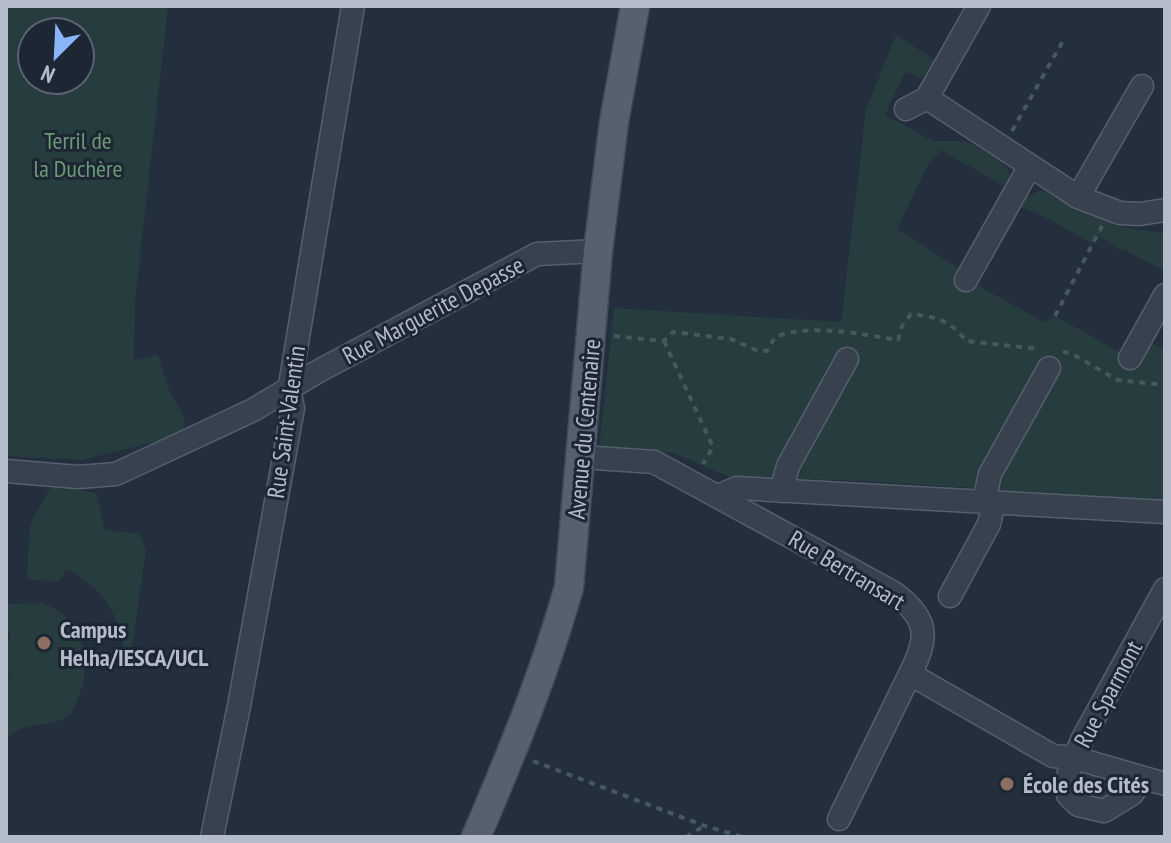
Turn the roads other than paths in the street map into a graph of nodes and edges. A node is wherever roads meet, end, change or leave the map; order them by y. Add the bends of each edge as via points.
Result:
1 (353, 6) edge
2 (635, 6) edge
3 (979, 6) edge
4 (1142, 86) dead end
5 (927, 98) junction
6 (906, 109) dead end
7 (1030, 166) junction
8 (1078, 197) junction
9 (1165, 210) edge
10 (598, 251) junction
11 (966, 280) dead end
12 (1165, 295) edge
13 (1049, 356) road end
14 (1130, 358) dead end
15 (847, 359) dead end
16 (289, 391) junction
17 (581, 457) junction
18 (6, 471) edge
19 (781, 491) junction
20 (718, 496) junction
21 (989, 502) junction
22 (1165, 512) edge
23 (1165, 589) edge
24 (950, 596) dead end
25 (910, 674) junction
26 (1075, 758) junction
27 (1142, 779) junction
28 (1165, 784) edge
29 (839, 819) dead end
30 (212, 837) edge
31 (476, 837) edge

1 - 16 street, Rue Saint-Valentin
2 - 10 main road, Avenue du Centenaire
3 - 5 street
4 - 8 street
5 - 6 street
5 - 7 street
7 - 8 street
7 - 11 street
8 - 9 street via 1110,211
10 - 16 street, Rue Marguerite Depasse via 537,254
10 - 17 main road, Avenue du Centenaire
12 - 14 street
13 - 21 street via 990,474
15 - 19 street via 788,466
16 - 18 street, Rue Marguerite Depasse via 116,474 98,478
16 - 30 street, Rue Saint-Valentin via 293,408
17 - 20 street, Rue Bertransart via 654,462
17 - 31 main road, Avenue du Centenaire via 569,587 558,628
19 - 20 street, Rue Bertransart via 737,488
19 - 21 street, Rue Bertransart
20 - 25 street, Rue Bertransart via 908,604 925,639
21 - 22 street, Rue Bertransart
21 - 24 street via 989,524
23 - 26 street, Rue Sparmont
25 - 26 street via 1053,756
25 - 29 street
26 - 27 street
26 - 27 street via 1068,795 1078,805 1113,808
27 - 28 street

